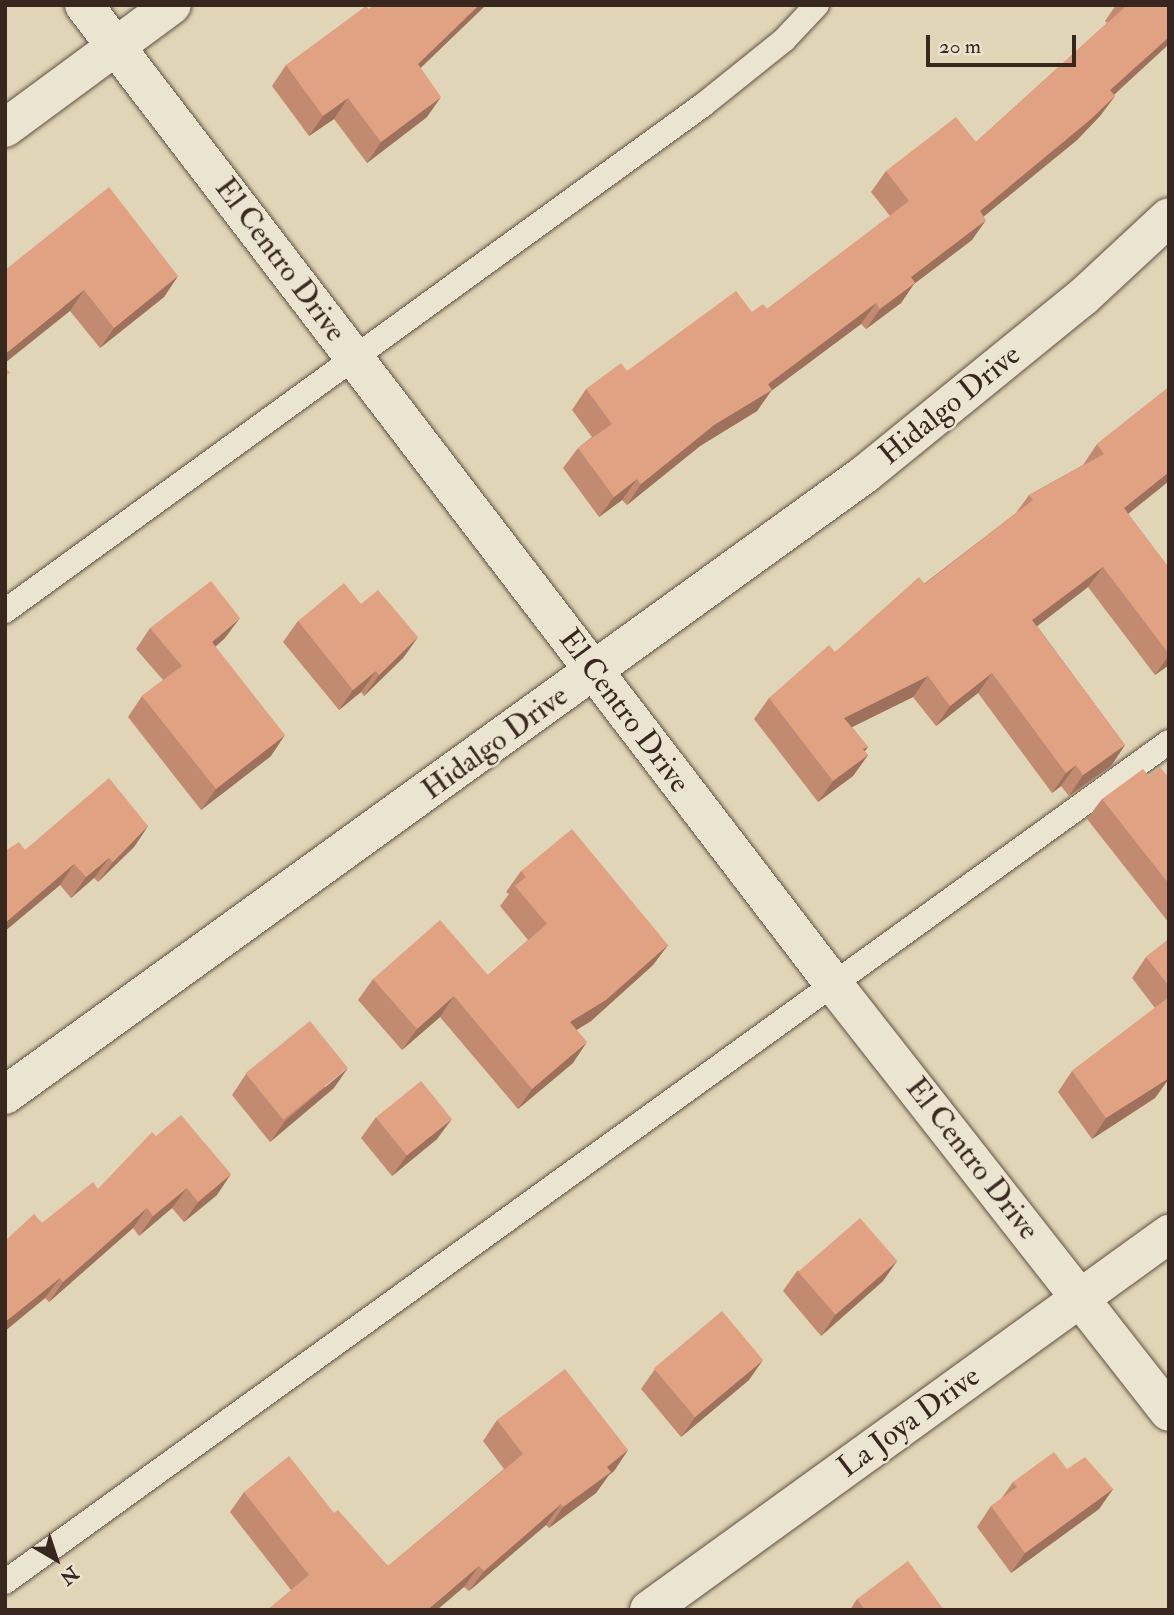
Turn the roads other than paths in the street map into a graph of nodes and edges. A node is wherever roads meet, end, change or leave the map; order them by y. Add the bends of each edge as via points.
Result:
1 (85, 5) edge
2 (172, 5) edge
3 (817, 5) edge
4 (117, 47) junction
5 (5, 128) edge
6 (1169, 217) edge
7 (355, 359) junction
8 (5, 611) edge
9 (594, 672) junction
10 (1169, 742) edge
11 (835, 986) junction
12 (5, 1095) edge
13 (1169, 1234) edge
14 (1081, 1297) junction
15 (1169, 1412) edge
16 (5, 1582) edge
17 (649, 1610) edge

1 - 4 street, El Centro Drive
2 - 4 street
3 - 7 lane via 784,40 704,105
4 - 5 street
4 - 7 street, El Centro Drive
6 - 9 street, Hidalgo Drive via 1083,297 865,474
7 - 8 lane
7 - 9 street, El Centro Drive
9 - 11 street, El Centro Drive
9 - 12 street, Hidalgo Drive
10 - 11 lane
11 - 14 street, El Centro Drive
11 - 16 lane
13 - 14 street, La Joya Drive
14 - 15 street, El Centro Drive
14 - 17 street, La Joya Drive

